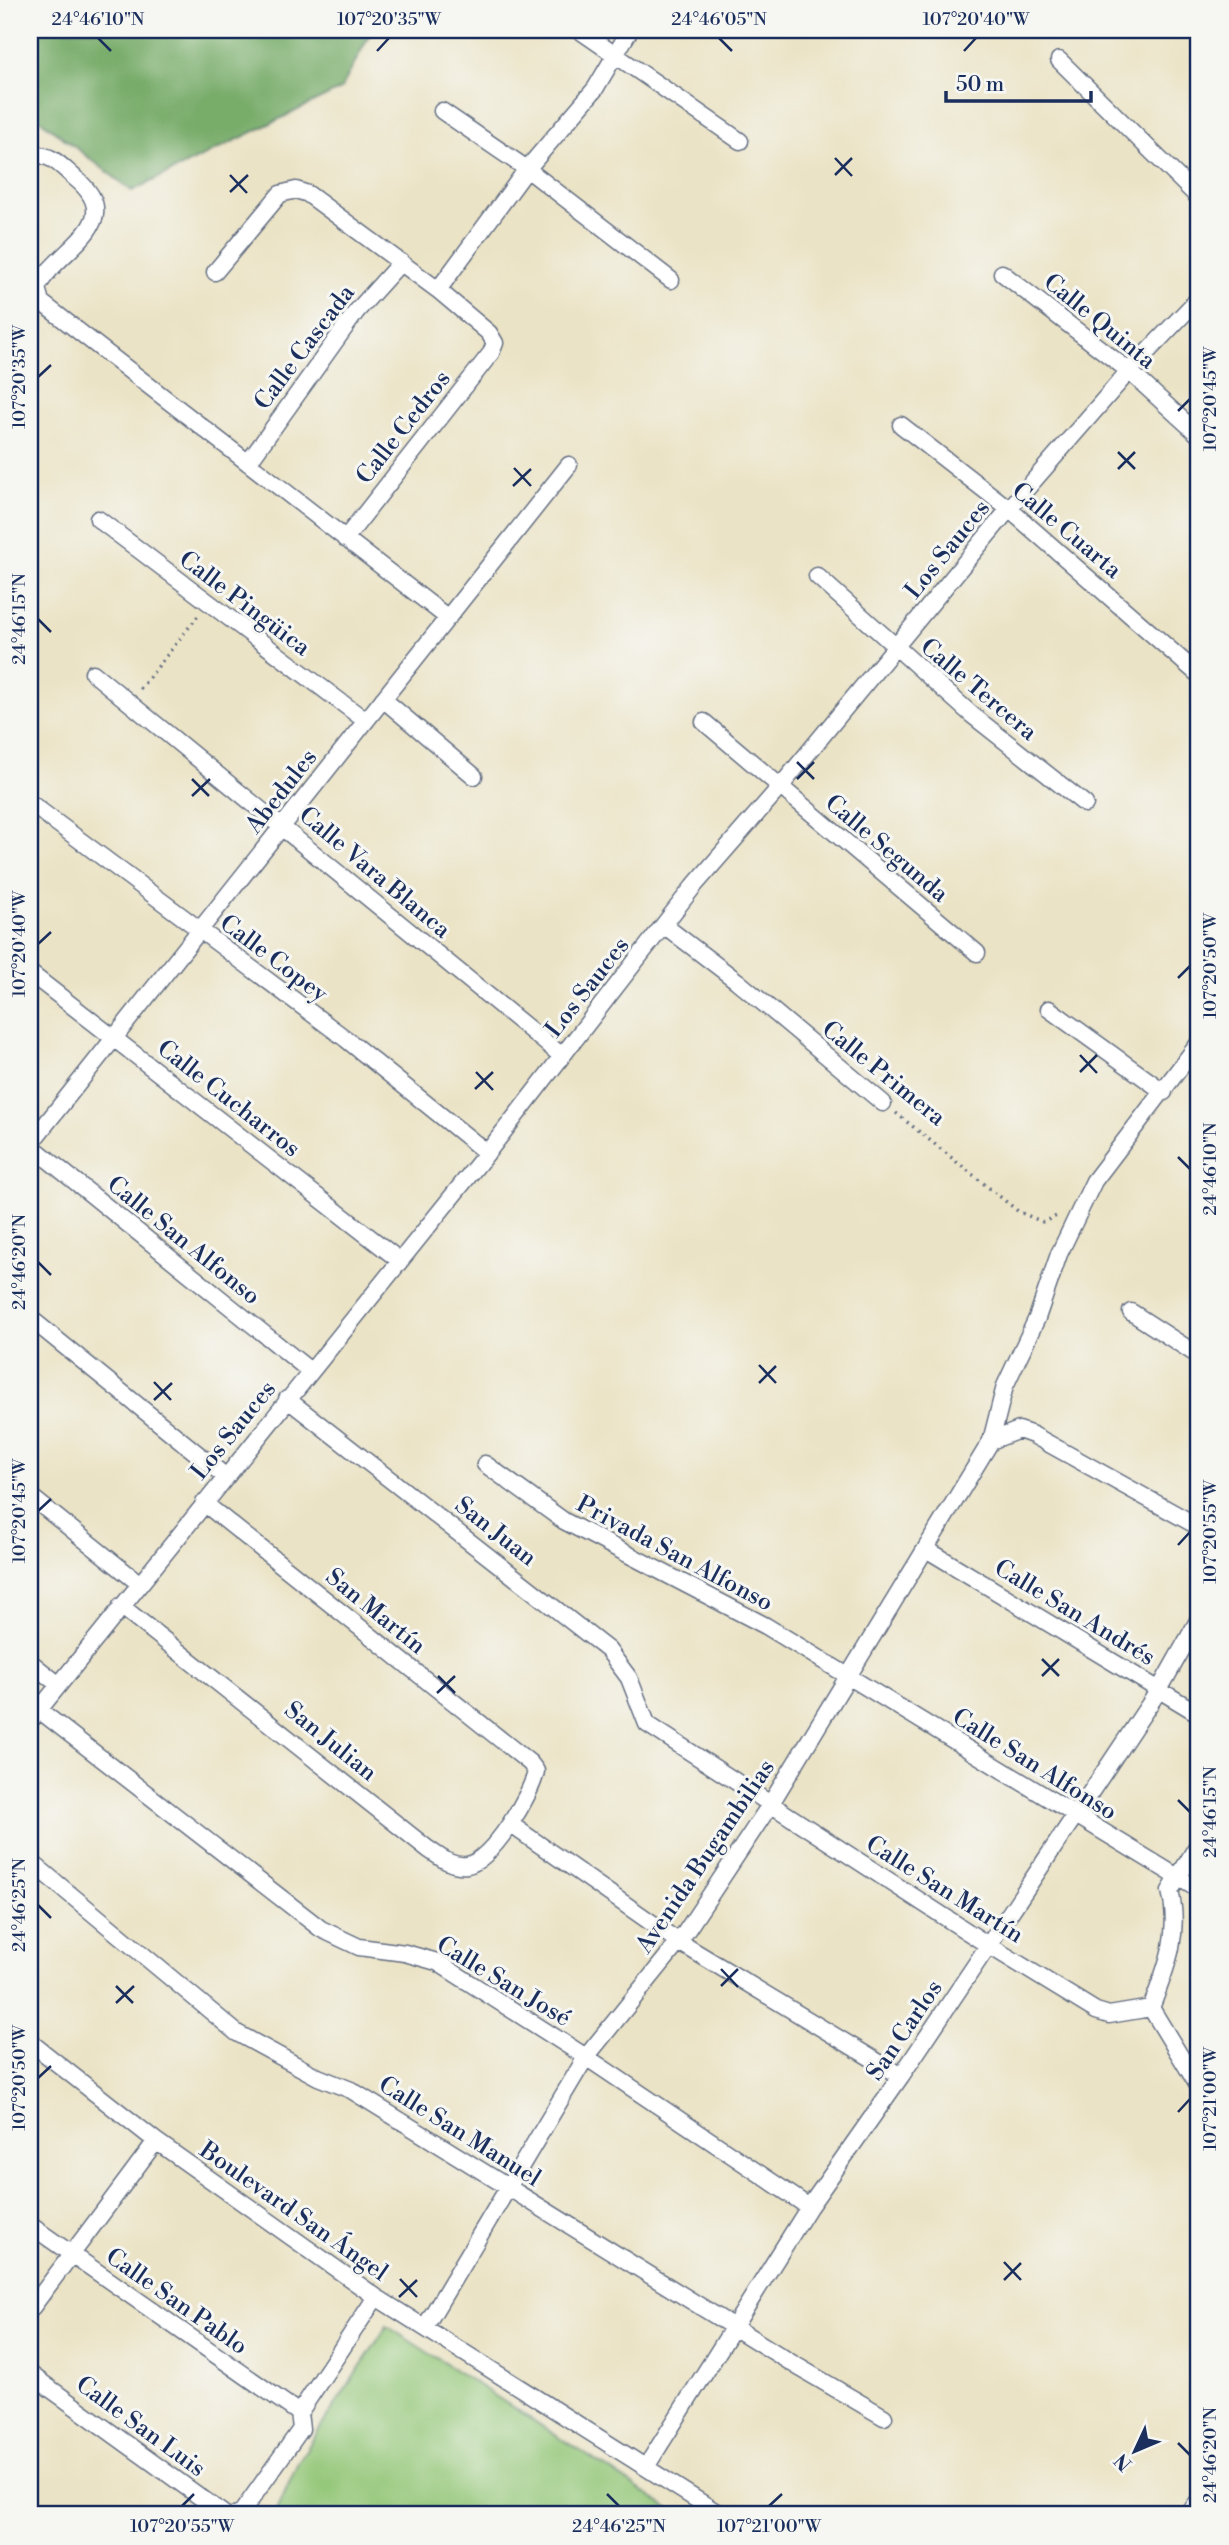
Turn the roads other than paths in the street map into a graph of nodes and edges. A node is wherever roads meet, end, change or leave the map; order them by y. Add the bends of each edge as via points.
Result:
1 (579, 30) edge
2 (631, 30) edge
3 (614, 56) junction
4 (1059, 60) dead end
5 (442, 111) dead end
6 (740, 141) dead end
7 (30, 154) edge
8 (527, 169) junction
9 (1199, 198) edge
10 (401, 262) junction
11 (215, 272) dead end
12 (1002, 272) dead end
13 (671, 280) dead end
14 (438, 290) junction
15 (1199, 298) edge
16 (1129, 371) junction
17 (901, 425) dead end
18 (1199, 435) edge
19 (248, 463) junction
20 (569, 465) dead end
21 (1009, 509) junction
22 (98, 519) dead end
23 (345, 539) junction
24 (817, 576) dead end
25 (448, 618) junction
26 (896, 647) junction
27 (93, 673) dead end
28 (1199, 675) edge
29 (383, 699) junction
30 (366, 721) junction
31 (704, 722) dead end
32 (474, 776) dead end
33 (780, 787) junction
34 (30, 803) edge
35 (1085, 804) dead end
36 (283, 825) junction
37 (665, 926) junction
38 (200, 931) junction
39 (977, 953) dead end
40 (30, 973) edge
41 (1049, 1009) dead end
42 (115, 1037) junction
43 (1199, 1044) edge
44 (562, 1056) junction
45 (1164, 1092) junction
46 (883, 1103) road end
47 (30, 1145) edge
48 (487, 1153) junction
49 (399, 1260) junction
50 (1131, 1312) dead end
51 (30, 1318) edge
52 (1199, 1356) edge
53 (310, 1371) junction
54 (287, 1399) junction
55 (991, 1441) junction
56 (485, 1464) dead end
57 (226, 1477) junction
58 (30, 1496) edge
59 (204, 1503) junction
60 (1199, 1527) edge
61 (926, 1549) junction
62 (140, 1584) junction
63 (121, 1606) junction
64 (1199, 1619) edge
65 (30, 1661) edge
66 (848, 1675) junction
67 (59, 1685) junction
68 (1160, 1690) junction
69 (1199, 1714) edge
70 (34, 1716) edge
71 (647, 1724) joint
72 (770, 1805) junction
73 (1075, 1815) junction
74 (510, 1824) junction
75 (1199, 1843) edge
76 (30, 1861) edge
77 (1177, 1878) junction
78 (1199, 1890) edge
79 (679, 1942) junction
80 (989, 1945) junction
81 (1151, 2008) junction
82 (30, 2042) edge
83 (586, 2057) junction
84 (901, 2076) junction
85 (1199, 2087) edge
86 (156, 2141) junction
87 (508, 2187) junction
88 (809, 2207) junction
89 (30, 2224) edge
90 (71, 2255) junction
91 (376, 2297) junction
92 (30, 2310) edge
93 (425, 2327) junction
94 (734, 2328) junction
95 (30, 2374) edge
96 (299, 2413) junction
97 (884, 2417) dead end
98 (646, 2467) junction
99 (1199, 2500) edge
100 (225, 2515) edge
101 (235, 2515) edge
102 (721, 2515) edge
103 (1188, 2515) edge

1 - 3 street
2 - 3 street
3 - 6 street
3 - 8 street via 595,89
4 - 9 street
5 - 8 street
7 - 19 street via 46,154 93,193 98,210 92,226 43,275 37,288 41,302
8 - 13 street
8 - 14 street
10 - 11 street via 296,190 280,194
10 - 14 street
10 - 19 street, Calle Cascada via 356,312
12 - 16 street, Calle Quinta
14 - 23 street, Calle Cedros via 495,343
15 - 16 street, Los Sauces
16 - 18 street, Calle Quinta
16 - 21 street, Los Sauces
17 - 21 street, Calle Cuarta
19 - 23 street
20 - 25 street, Abedules
21 - 26 street, Los Sauces
21 - 28 street, Calle Cuarta
22 - 30 street, Calle Pingüica
23 - 25 street
24 - 26 street, Calle Tercera
25 - 29 street, Abedules
26 - 33 street, Los Sauces
26 - 35 street, Calle Tercera via 972,715
27 - 36 street, Calle Vara Blanca
29 - 30 street, Abedules
29 - 32 street
30 - 36 street, Abedules
31 - 33 street, Calle Segunda
33 - 37 street, Los Sauces
33 - 39 street, Calle Segunda
34 - 38 street, Calle Copey
36 - 38 street, Abedules
36 - 44 street, Calle Vara Blanca
37 - 44 street, Los Sauces
37 - 46 street, Calle Primera
38 - 42 street, Abedules
38 - 48 street, Calle Copey via 346,1039
40 - 42 street, Calle Cucharros
41 - 45 street
42 - 47 street, Abedules
42 - 49 street, Calle Cucharros
43 - 45 street, Avenida Bugambilias
44 - 48 street, Los Sauces
45 - 55 street, Avenida Bugambilias via 1082,1203 1005,1386
47 - 53 street, Calle San Alfonso
48 - 49 street, Los Sauces
49 - 53 street, Los Sauces
50 - 52 street
51 - 57 street
53 - 54 street, Los Sauces
54 - 57 street, Los Sauces
54 - 71 street, San Juan via 608,1650 629,1678
55 - 60 street via 1019,1430 1033,1434
55 - 61 street, Avenida Bugambilias
56 - 66 street, Privada San Alfonso via 564,1521 690,1584
57 - 59 street, Los Sauces
58 - 62 street
59 - 62 street, Los Sauces
59 - 74 street, San Martín via 530,1763 536,1771 534,1782
61 - 66 street, Avenida Bugambilias
61 - 68 street, Calle San Andrés
62 - 63 street, Los Sauces
63 - 67 street, Los Sauces
63 - 74 street, San Julian via 452,1864 470,1865 482,1857
64 - 68 street, San Carlos
65 - 67 street
66 - 72 street, Avenida Bugambilias
66 - 73 street, Calle San Alfonso
67 - 70 street, Los Sauces
68 - 69 street, Calle San Andrés
68 - 73 street, San Carlos
70 - 83 street, Calle San José via 321,1929 359,1947 437,1962
71 - 72 street, Calle San Martín
72 - 79 street, Avenida Bugambilias
72 - 80 street, Calle San Martín
73 - 77 street, Calle San Alfonso
73 - 80 street, San Carlos
74 - 79 street
75 - 77 street
76 - 87 street, Calle San Manuel via 237,2033 351,2090
77 - 78 street, Calle San Alfonso
77 - 81 street via 1170,1891 1174,1909 1171,1958
79 - 83 street, Avenida Bugambilias
79 - 84 street
80 - 81 street, Calle San Martín via 1096,2011 1110,2015
80 - 84 street, San Carlos
81 - 85 street
82 - 86 street, Boulevard San Ángel
83 - 87 street, Avenida Bugambilias
83 - 88 street, Calle San José
84 - 88 street, San Carlos
86 - 90 street
86 - 91 street, Boulevard San Ángel
87 - 93 street, Avenida Bugambilias
87 - 94 street, Calle San Manuel
88 - 94 street, San Carlos
89 - 90 street, Calle San Pablo
90 - 92 street
90 - 96 street, Calle San Pablo
91 - 93 street, Boulevard San Ángel
91 - 96 street
93 - 98 street, Boulevard San Ángel
94 - 97 street, Calle San Manuel
94 - 98 street, San Carlos
95 - 100 street, Calle San Luis
96 - 101 street via 302,2429 242,2512
98 - 102 street, Boulevard San Ángel
99 - 103 street

